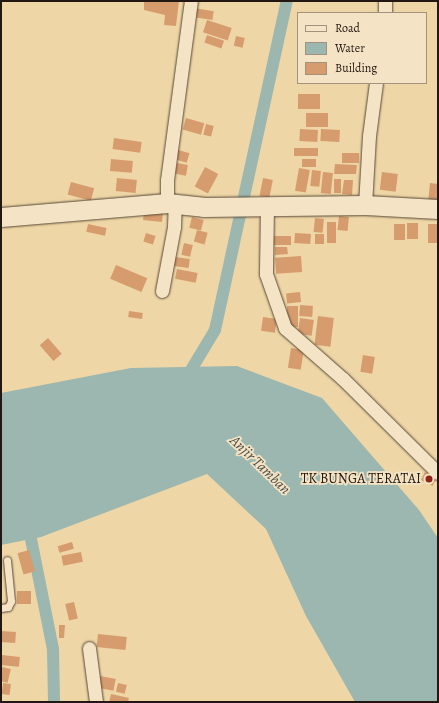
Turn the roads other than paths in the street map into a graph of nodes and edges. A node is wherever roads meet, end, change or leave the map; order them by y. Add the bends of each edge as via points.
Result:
1 (191, 1) edge
2 (385, 1) edge
3 (385, 12) edge
4 (376, 84) edge
5 (171, 204) junction
6 (365, 205) junction
7 (263, 207) junction
8 (438, 209) edge
9 (1, 218) edge
10 (162, 291) dead end
11 (438, 473) edge
12 (7, 560) dead end
13 (1, 608) edge
14 (89, 648) dead end
15 (96, 702) edge

1 - 5 street via 167,180
2 - 3 street
4 - 6 street via 369,136
5 - 7 street
5 - 9 street
5 - 10 street via 174,227
6 - 7 street
6 - 8 street
7 - 11 street via 266,274 285,328 343,379
12 - 13 lane via 11,601 8,607
14 - 15 street

